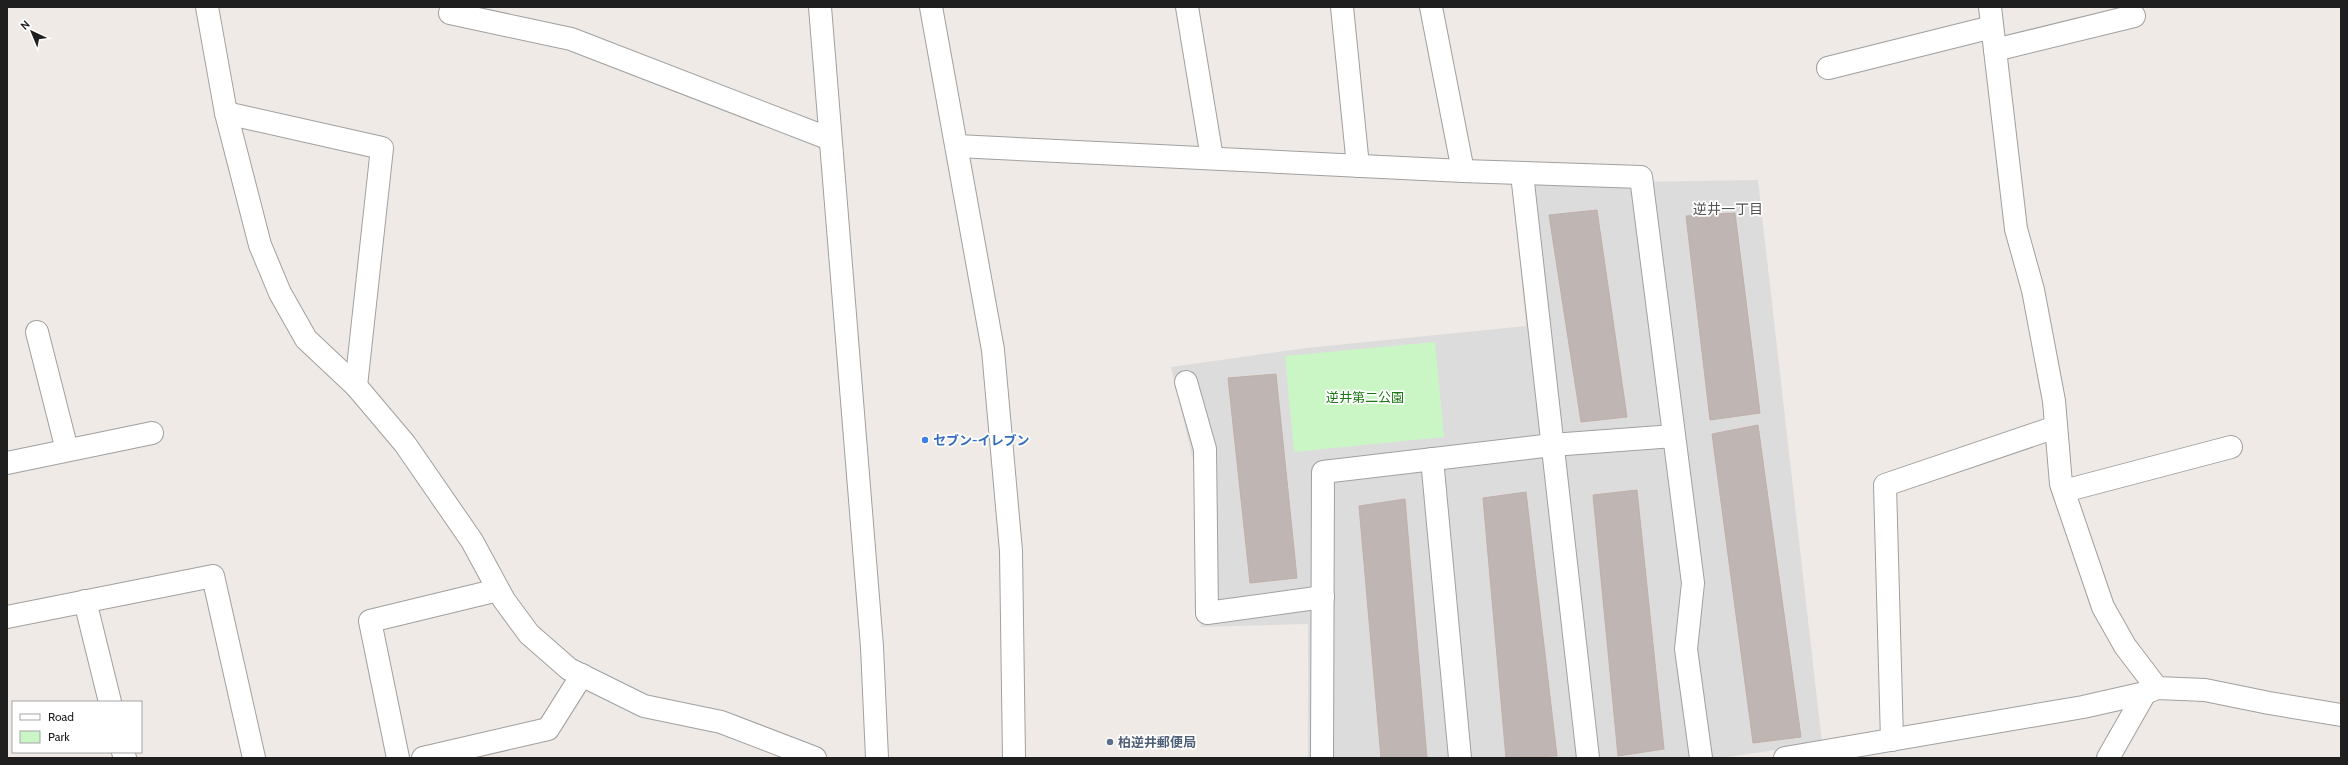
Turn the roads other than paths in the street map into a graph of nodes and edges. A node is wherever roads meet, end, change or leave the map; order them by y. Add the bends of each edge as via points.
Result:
1 (207, 7) edge
2 (820, 7) edge
3 (931, 7) edge
4 (1187, 7) edge
5 (1342, 7) edge
6 (1431, 7) edge
7 (450, 13) dead end
8 (1995, 13) edge
9 (2134, 16) dead end
10 (1995, 50) junction
11 (1828, 68) dead end
12 (226, 113) junction
13 (830, 139) junction
14 (957, 146) junction
15 (1212, 158) junction
16 (1358, 166) junction
17 (1462, 171) junction
18 (1522, 174) junction
19 (37, 332) dead end
20 (1186, 382) dead end
21 (356, 386) junction
22 (2056, 427) junction
23 (152, 433) dead end
24 (1674, 436) junction
25 (1552, 445) junction
26 (2231, 447) dead end
27 (67, 450) junction
28 (1432, 459) junction
29 (7, 463) edge
30 (2064, 491) junction
31 (498, 590) junction
32 (1323, 596) junction
33 (85, 601) junction
34 (7, 617) edge
35 (582, 675) junction
36 (2151, 690) junction
37 (110, 701) edge
38 (2341, 716) edge
39 (1892, 740) junction
40 (254, 758) edge
41 (398, 758) edge
42 (423, 758) edge
43 (815, 758) edge
44 (877, 758) edge
45 (1014, 758) edge
46 (1322, 758) edge
47 (1460, 758) edge
48 (1588, 758) edge
49 (1701, 758) edge
50 (1785, 758) edge
51 (2108, 758) edge

1 - 12 street
2 - 13 street
3 - 14 street
4 - 15 street
5 - 16 street
6 - 17 street
7 - 13 street via 571,38
8 - 10 street
8 - 11 street
9 - 10 street
10 - 22 street via 2016,229 2033,290 2054,401
12 - 21 street via 260,245 280,293 306,339
12 - 21 street via 382,148
13 - 44 street via 872,647
14 - 15 street
14 - 45 street via 993,350 1011,551
15 - 16 street
16 - 17 street
17 - 18 street
18 - 24 street via 1641,177
18 - 25 street
19 - 27 street
20 - 32 street via 1205,449 1207,613
21 - 31 street via 405,444 472,540
22 - 30 street via 2061,484
22 - 39 street via 1884,485
23 - 27 street
24 - 25 street
24 - 49 street via 1693,582 1686,649
25 - 28 street
25 - 48 street
26 - 30 street
27 - 29 street
28 - 32 street via 1323,472
28 - 47 street
30 - 36 street via 2103,607
31 - 35 street via 529,634 569,669
31 - 41 street via 370,621
32 - 46 street
33 - 34 street
33 - 37 street
33 - 40 street via 213,576
35 - 42 street via 548,730
35 - 43 street via 644,706 721,722
36 - 38 street via 2205,690
36 - 39 street via 2083,707
36 - 51 street
39 - 50 street

